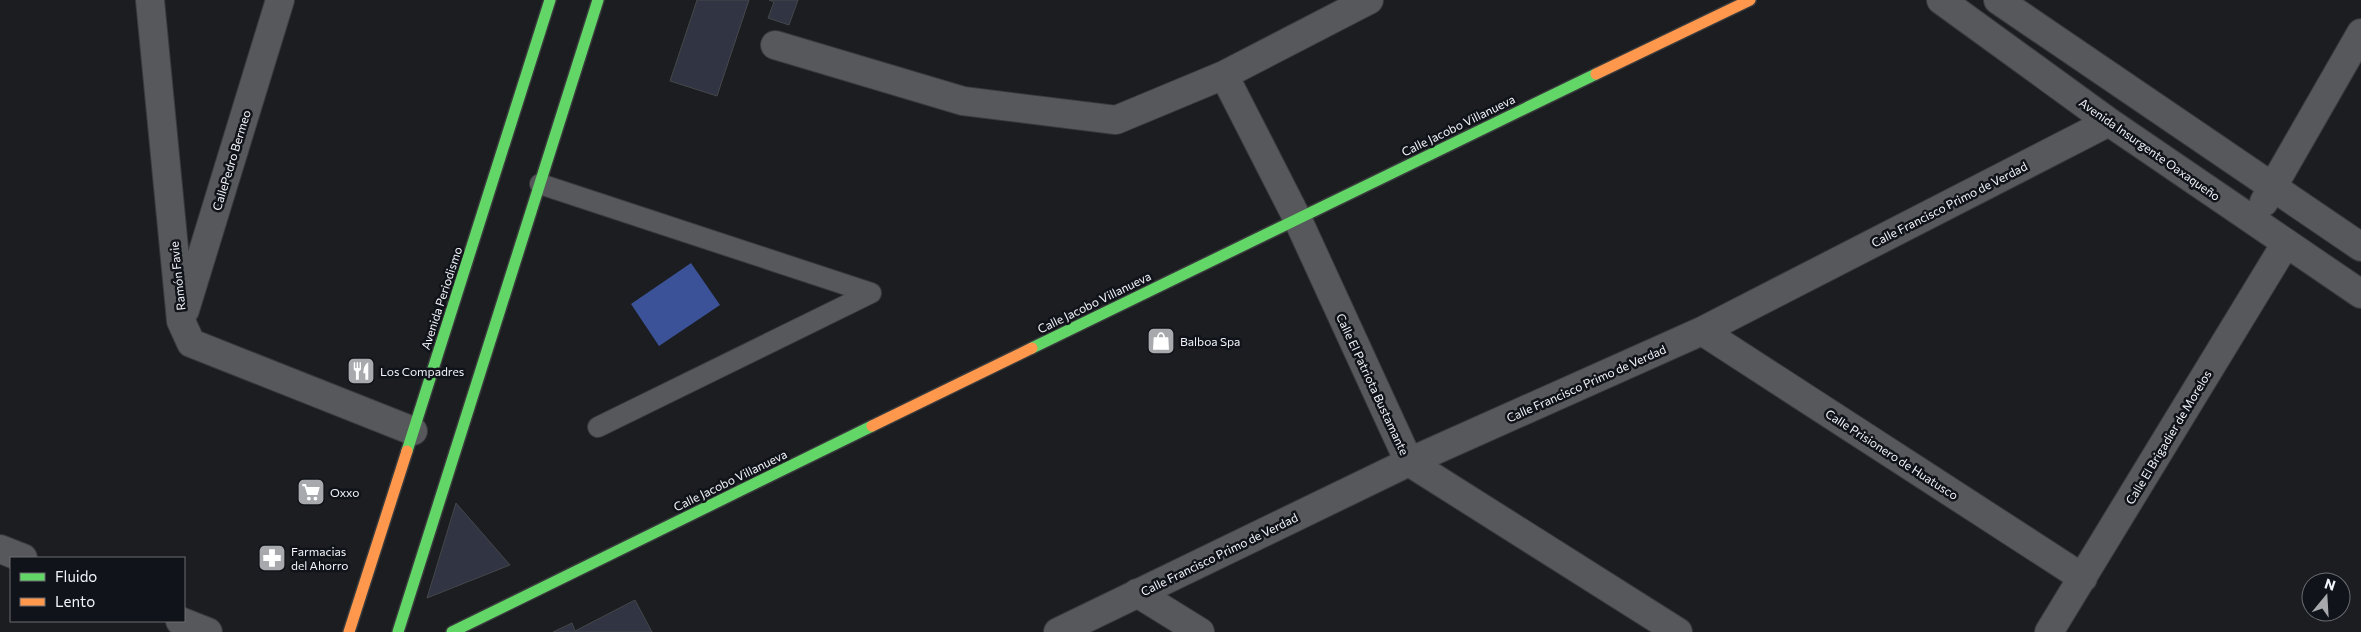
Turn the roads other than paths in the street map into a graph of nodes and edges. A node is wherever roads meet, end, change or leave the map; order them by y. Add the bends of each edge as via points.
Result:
1 (150, 0) edge
2 (280, 0) edge
3 (550, 0) edge
4 (598, 0) edge
5 (1369, 0) edge
6 (1750, 0) edge
7 (1941, 0) edge
8 (1998, 0) edge
9 (2361, 33) edge
10 (775, 45) dead end
11 (1224, 75) junction
12 (2109, 122) junction
13 (540, 184) junction
14 (2272, 187) junction
15 (1297, 218) junction
16 (2253, 220) junction
17 (2286, 242) junction
18 (2361, 247) edge
19 (2361, 294) edge
20 (181, 321) junction
21 (1702, 331) junction
22 (598, 427) dead end
23 (413, 431) junction
24 (1409, 462) junction
25 (0, 549) edge
26 (20, 557) edge
27 (2083, 578) junction
28 (1137, 593) junction
29 (183, 622) edge
30 (208, 632) edge
31 (349, 632) edge
32 (398, 632) edge
33 (452, 632) edge
34 (1058, 632) edge
35 (1200, 632) edge
36 (1678, 632) edge
37 (2049, 632) edge

1 - 20 street, Ramón Favie
2 - 20 street, CallePedro Bermeo
3 - 23 street, Avenida Periodismo
4 - 13 street
5 - 11 street
6 - 15 street, Calle Jacobo Villanueva
7 - 12 street, Avenida Insurgente Oaxaqueño
8 - 14 street
9 - 14 street
10 - 11 street via 963,101 1116,120
11 - 15 street, Calle El Patriota Bustamante
12 - 16 street, Avenida Insurgente Oaxaqueño
12 - 21 street, Calle Francisco Primo de Verdad
13 - 22 lane via 871,293
13 - 32 street
14 - 16 street
14 - 18 street
15 - 24 street, Calle El Patriota Bustamante
15 - 33 street, Calle Jacobo Villanueva
16 - 17 street, Avenida Insurgente Oaxaqueño
17 - 19 street, Avenida Insurgente Oaxaqueño
17 - 27 street, Calle El Brigadier de Morelos
20 - 23 street, Ramón Favie via 191,343
21 - 24 street, Calle Francisco Primo de Verdad
21 - 27 street, Calle Prisionero de Huatusco
23 - 31 street, Avenida Periodismo
24 - 28 street, Calle Francisco Primo de Verdad
24 - 36 street, Calle El Patriota Bustamante
25 - 26 street
27 - 37 street, Calle El Brigadier de Morelos
28 - 34 street, Calle Francisco Primo de Verdad
28 - 35 street
29 - 30 street

